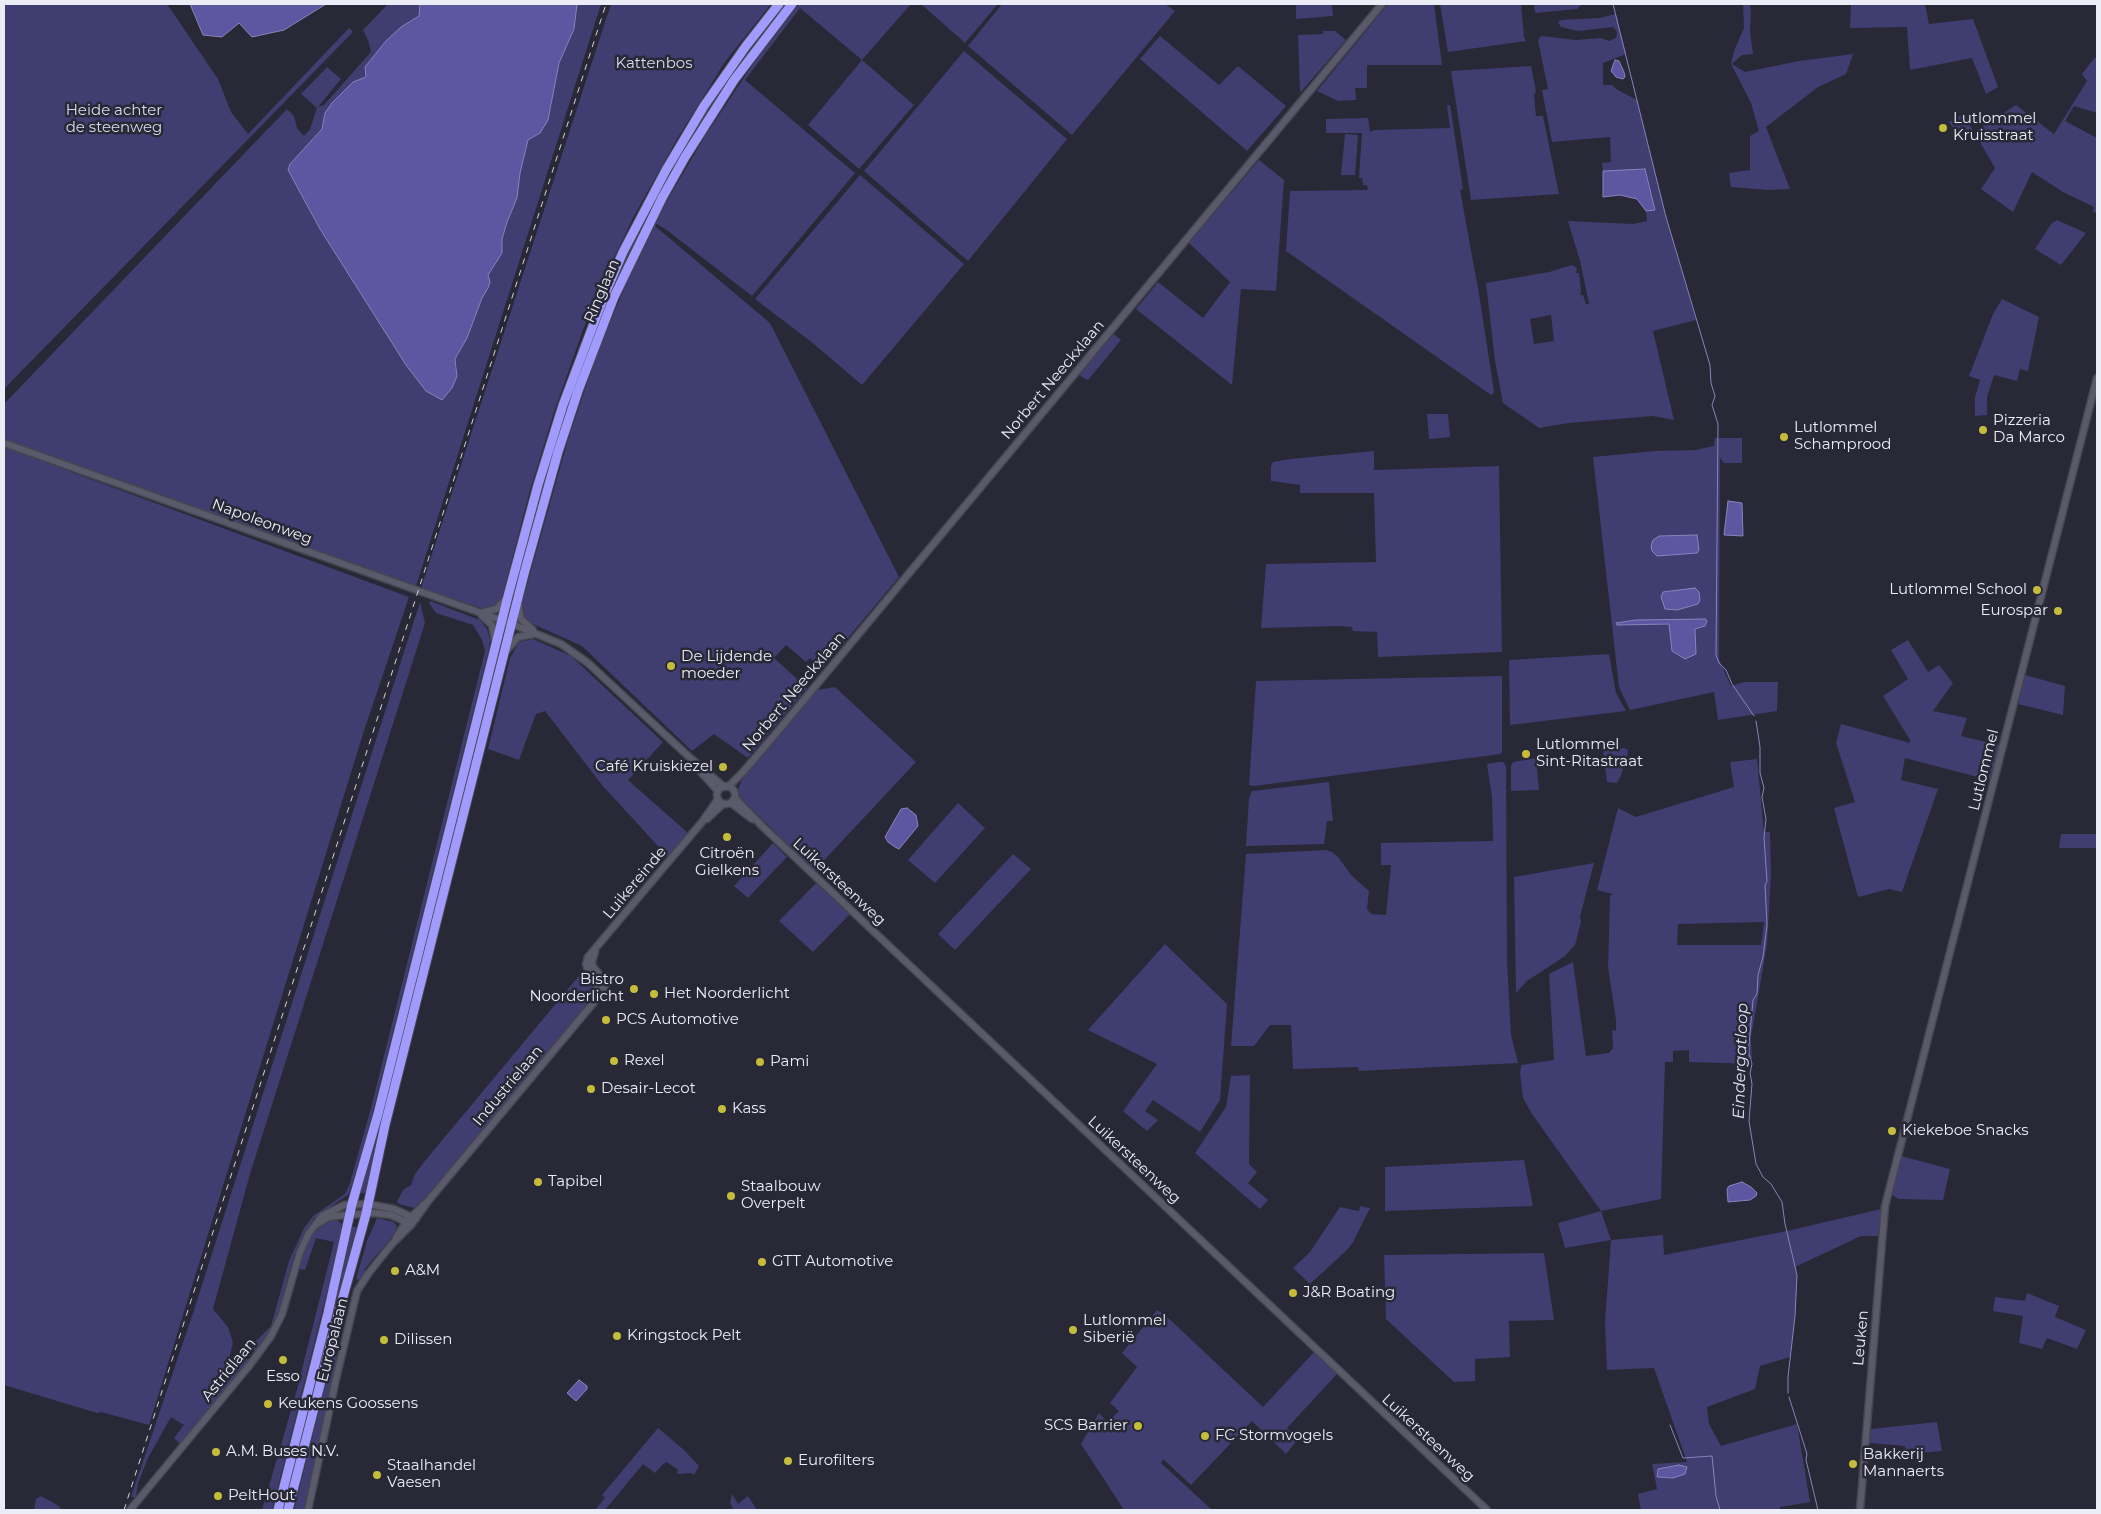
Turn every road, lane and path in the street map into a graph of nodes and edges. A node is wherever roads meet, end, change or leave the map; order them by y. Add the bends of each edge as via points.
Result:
1 (779, 4) edge
2 (792, 4) edge
3 (1382, 4) edge
4 (2097, 378) edge
5 (4, 444) edge
6 (508, 596) junction
7 (518, 599) junction
8 (480, 613) junction
9 (502, 621) junction
10 (512, 624) junction
11 (538, 634) junction
12 (495, 646) junction
13 (504, 654) junction
14 (728, 794) junction
15 (702, 822) junction
16 (693, 833) joint
17 (605, 988) joint
18 (1894, 1168) joint
19 (352, 1204) junction
20 (368, 1204) junction
21 (392, 1212) junction
22 (366, 1214) junction
23 (349, 1215) junction
24 (414, 1218) junction
25 (409, 1224) junction
26 (313, 1226) junction
27 (130, 1510) edge
28 (278, 1510) edge
29 (288, 1510) edge
30 (308, 1510) edge
31 (1487, 1510) edge
32 (1860, 1510) edge

1 - 6 highway, Ringlaan via 704,106 623,252 590,328 563,405
2 - 7 highway, Ringlaan via 704,126 629,263 600,331 576,400
3 - 14 main road, Norbert Neeckxlaan
4 - 18 main road, Lutlommel
5 - 8 main road, Napoleonweg
6 - 8 main road via 496,609
6 - 9 highway, Ringlaan
7 - 10 highway, Ringlaan
7 - 11 main road via 522,619
8 - 9 main road, Napoleonweg
8 - 12 main road via 492,625
9 - 10 main road, Napoleonweg
9 - 12 highway, Ringlaan
10 - 11 main road, Luikersteenweg
10 - 13 highway, Ringlaan
11 - 13 main road via 518,637
11 - 14 main road, Luikersteenweg via 568,648 588,663
12 - 19 highway, Ringlaan via 378,1114
13 - 20 highway, Ringlaan
14 - 15 main road, Norbert Neeckxlaan
14 - 15 main road, Norbert Neeckxlaan via 718,799
14 - 31 main road, Luikersteenweg
15 - 16 main road, Norbert Neeckxlaan
16 - 17 main road, Luikereinde via 596,950 593,968 604,980
17 - 24 main road, Industrielaan
18 - 32 main road, Leuken via 1881,1240
19 - 20 main road, Astridlaan
19 - 23 highway, Ringlaan
19 - 26 main road, Astridlaan via 330,1210
20 - 21 main road, Astridlaan
20 - 22 highway, Ringlaan
21 - 22 main road, Astridlaan
21 - 24 main road, Astridlaan
21 - 25 main road, Astridlaan
22 - 23 main road, Astridlaan
22 - 29 highway, Ringlaan
23 - 26 main road, Astridlaan via 329,1217
23 - 28 highway, Ringlaan via 328,1313
24 - 25 main road, Industrielaan
25 - 30 main road, Europalaan via 361,1283 355,1299
26 - 27 main road, Astridlaan via 300,1252 282,1314 271,1336

